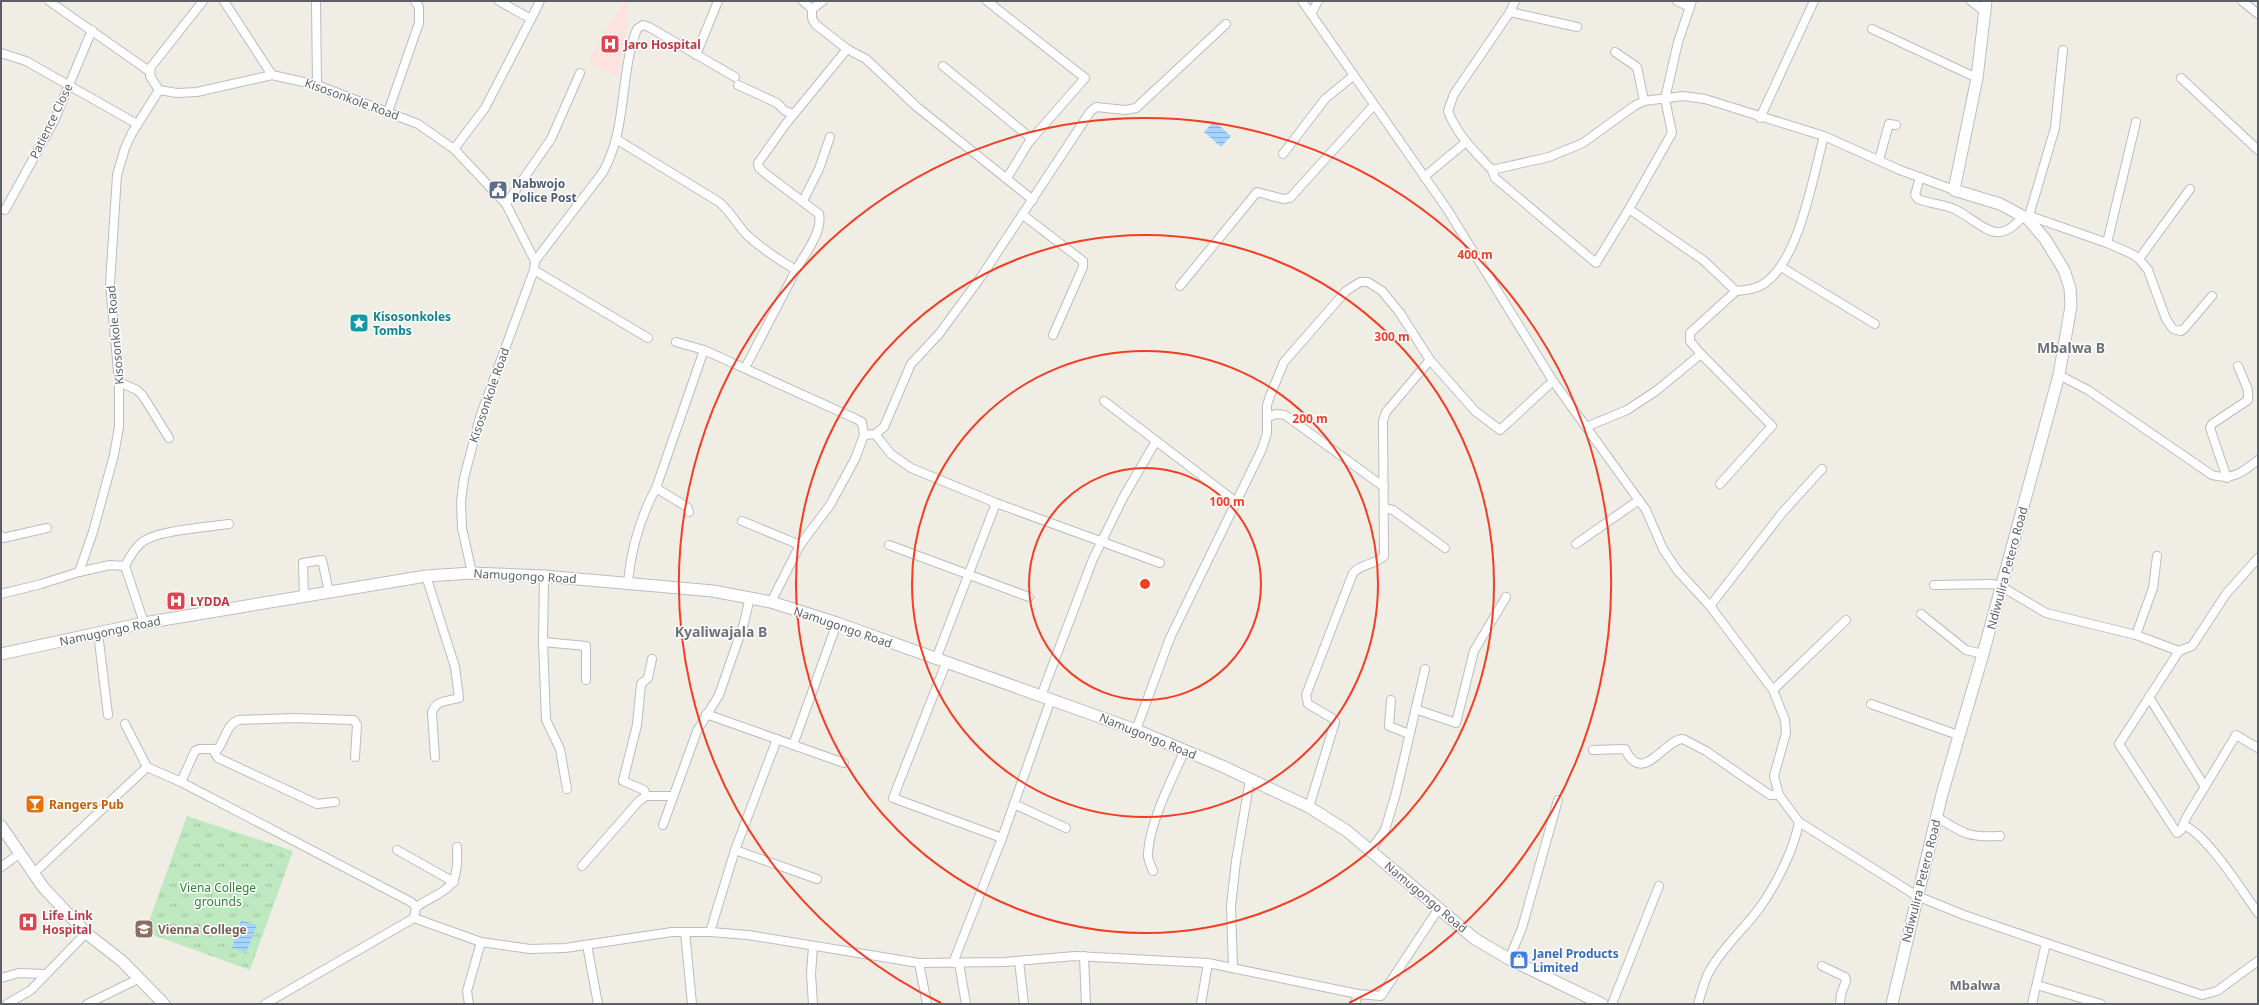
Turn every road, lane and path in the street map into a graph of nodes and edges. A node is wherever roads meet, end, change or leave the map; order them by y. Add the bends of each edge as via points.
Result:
1 (50, 1) edge
2 (203, 1) edge
3 (224, 1) edge
4 (316, 1) edge
5 (415, 1) edge
6 (499, 1) edge
7 (540, 1) edge
8 (718, 1) edge
9 (803, 1) edge
10 (823, 1) edge
11 (986, 1) edge
12 (1302, 1) edge
13 (1318, 1) edge
14 (1515, 1) edge
15 (1677, 1) edge
16 (1814, 1) edge
17 (1971, 1) edge
18 (2242, 1) edge
19 (1691, 4) edge
20 (1985, 6) edge
21 (812, 9) junction
22 (1510, 12) junction
23 (1311, 14) junction
24 (2258, 14) edge
25 (531, 19) junction
26 (1226, 24) dead end
27 (1577, 27) dead end
28 (1872, 29) dead end
29 (92, 30) junction
30 (848, 50) junction
31 (2063, 50) dead end
32 (1615, 52) dead end
33 (1, 53) edge
34 (696, 55) junction
35 (943, 66) dead end
36 (149, 71) junction
37 (580, 73) dead end
38 (272, 75) junction
39 (1354, 76) junction
40 (1977, 78) junction
41 (2180, 78) dead end
42 (69, 85) junction
43 (317, 85) junction
44 (158, 90) junction
45 (1665, 99) junction
46 (1644, 101) junction
47 (1374, 105) junction
48 (388, 112) junction
49 (794, 114) junction
50 (1760, 118) junction
51 (2136, 122) dead end
52 (137, 124) junction
53 (1896, 125) dead end
54 (1824, 136) junction
55 (830, 137) dead end
56 (616, 139) junction
57 (1032, 139) junction
58 (1466, 142) junction
59 (454, 149) junction
60 (2258, 150) edge
61 (1283, 154) dead end
62 (1879, 160) junction
63 (1492, 170) junction
64 (1424, 177) junction
65 (1920, 177) junction
66 (1007, 178) junction
67 (2190, 189) dead end
68 (1954, 190) junction
69 (1033, 200) junction
70 (803, 201) junction
71 (506, 204) junction
72 (1629, 209) junction
73 (5, 210) dead end
74 (1023, 215) junction
75 (2027, 217) junction
76 (2107, 243) junction
77 (2139, 259) junction
78 (535, 261) junction
79 (1781, 267) junction
80 (534, 270) junction
81 (796, 270) junction
82 (1180, 286) dead end
83 (1736, 291) junction
84 (2212, 296) dead end
85 (1875, 324) dead end
86 (1053, 335) dead end
87 (648, 338) dead end
88 (676, 342) dead end
89 (704, 350) junction
90 (1701, 354) junction
91 (1430, 360) junction
92 (2238, 366) dead end
93 (745, 368) junction
94 (2059, 375) junction
95 (1553, 381) junction
96 (119, 382) junction
97 (1104, 401) dead end
98 (1268, 417) junction
99 (1586, 427) junction
100 (875, 434) junction
101 (864, 435) junction
102 (169, 438) dead end
103 (1156, 441) junction
104 (2258, 460) edge
105 (1822, 469) dead end
106 (2227, 478) junction
107 (1720, 484) dead end
108 (1384, 487) junction
109 (656, 488) junction
110 (1639, 500) junction
111 (1236, 502) junction
112 (996, 503) junction
113 (1384, 508) junction
114 (689, 512) dead end
115 (742, 521) dead end
116 (230, 524) dead end
117 (48, 528) dead end
118 (1, 536) edge
119 (1102, 541) junction
120 (1576, 544) dead end
121 (800, 545) junction
122 (889, 545) dead end
123 (1445, 548) dead end
124 (2156, 556) dead end
125 (2258, 558) edge
126 (1160, 563) dead end
127 (124, 566) junction
128 (79, 572) junction
129 (472, 573) junction
130 (968, 575) junction
131 (426, 576) junction
132 (544, 576) junction
133 (628, 582) junction
134 (1934, 585) dead end
135 (2002, 586) junction
136 (329, 592) junction
137 (1, 594) edge
138 (304, 596) junction
139 (750, 597) junction
140 (1029, 597) dead end
141 (1506, 597) dead end
142 (772, 602) junction
143 (1710, 606) junction
144 (1922, 614) dead end
145 (1846, 620) dead end
146 (144, 623) junction
147 (837, 624) junction
148 (98, 633) junction
149 (2136, 635) junction
150 (543, 642) junction
151 (2179, 650) junction
152 (1, 654) edge
153 (1983, 654) junction
154 (652, 659) dead end
155 (941, 661) junction
156 (1425, 669) dead end
157 (586, 680) dead end
158 (1773, 690) junction
159 (1046, 697) junction
160 (2149, 697) junction
161 (1391, 700) dead end
162 (1871, 704) dead end
163 (1415, 708) junction
164 (706, 714) junction
165 (108, 715) dead end
166 (124, 724) dead end
167 (1136, 730) junction
168 (1409, 734) junction
169 (1958, 735) junction
170 (777, 740) junction
171 (793, 745) junction
172 (2258, 748) edge
173 (213, 750) junction
174 (1185, 750) junction
175 (1593, 750) dead end
176 (435, 757) dead end
177 (355, 758) dead end
178 (844, 763) dead end
179 (147, 767) junction
180 (1250, 780) junction
181 (181, 782) junction
182 (2205, 787) junction
183 (567, 789) dead end
184 (1779, 795) junction
185 (646, 796) junction
186 (673, 796) junction
187 (1558, 800) dead end
188 (335, 802) dead end
189 (1014, 804) junction
190 (1308, 807) junction
191 (1937, 817) junction
192 (1799, 822) junction
193 (663, 825) dead end
194 (2183, 825) junction
195 (1, 826) edge
196 (1066, 828) dead end
197 (2000, 836) dead end
198 (1002, 838) junction
199 (457, 847) dead end
200 (397, 850) dead end
201 (735, 850) junction
202 (1370, 851) junction
203 (19, 854) junction
204 (582, 866) dead end
205 (1, 867) edge
206 (1153, 871) dead end
207 (33, 874) junction
208 (817, 879) dead end
209 (454, 882) junction
210 (1659, 886) dead end
211 (1917, 896) junction
212 (416, 907) junction
213 (1439, 908) junction
214 (2258, 913) edge
215 (414, 918) junction
216 (86, 932) junction
217 (685, 932) junction
218 (710, 932) junction
219 (481, 942) junction
220 (2046, 943) junction
221 (587, 945) junction
222 (813, 946) junction
223 (1084, 956) junction
224 (1509, 959) junction
225 (1019, 961) junction
226 (2258, 961) edge
227 (919, 963) junction
228 (956, 963) junction
229 (1208, 963) junction
230 (1822, 966) dead end
231 (1234, 968) junction
232 (45, 974) junction
233 (1, 978) edge
234 (138, 979) junction
235 (2037, 984) junction
236 (1358, 994) junction
237 (7, 1004) edge
238 (87, 1004) edge
239 (164, 1004) edge
240 (265, 1004) edge
241 (469, 1004) edge
242 (598, 1004) edge
243 (692, 1004) edge
244 (812, 1004) edge
245 (927, 1004) edge
246 (966, 1004) edge
247 (1024, 1004) edge
248 (1086, 1004) edge
249 (1201, 1004) edge
250 (1355, 1004) edge
251 (1602, 1004) edge
252 (1612, 1004) edge
253 (1698, 1004) edge
254 (1840, 1004) edge
255 (1892, 1004) edge
256 (2032, 1004) edge
257 (2101, 1004) edge

1 - 29 street
2 - 36 street
3 - 38 street
4 - 43 street
5 - 48 street via 419,7 419,23
6 - 25 street
7 - 25 street
8 - 34 street
9 - 21 street
10 - 21 street
11 - 57 street via 1085,78
12 - 23 street
13 - 23 street
14 - 22 street
15 - 19 street
16 - 50 street
17 - 20 street
18 - 24 street
19 - 45 street via 1678,42
20 - 40 main road
21 - 30 street via 815,24
22 - 27 street
22 - 58 street via 1450,102 1450,117
23 - 39 street
25 - 59 street via 485,108
26 - 69 street via 1136,108 1125,110 1096,107 1090,112
28 - 40 street
29 - 36 street
29 - 42 street, Patience Close
30 - 49 street
30 - 66 street via 877,68 912,102
31 - 75 street via 2055,128
32 - 46 street via 1640,71
33 - 42 street via 26,61
34 - 49 street via 736,81 777,102 785,112
34 - 56 street via 649,27 643,25 637,29
35 - 57 street
36 - 44 street
37 - 71 street via 551,139
38 - 43 street, Kisosonkole Road
38 - 44 street, Kisosonkole Road via 197,92 177,93
39 - 47 street
39 - 61 street via 1325,99
40 - 68 main road
41 - 60 street
42 - 52 street
42 - 73 street, Patience Close via 54,121
43 - 48 street, Kisosonkole Road
44 - 52 street, Kisosonkole Road
45 - 46 street
45 - 50 street via 1692,96
45 - 72 street via 1672,133
46 - 63 street via 1583,143 1549,157
47 - 64 street
47 - 82 street via 1290,198 1283,199 1257,192
48 - 59 street, Kisosonkole Road via 418,124
49 - 70 street via 758,163 759,168 766,174
50 - 54 street
51 - 76 street
52 - 96 street, Kisosonkole Road via 125,148 117,175 110,271 110,300
53 - 62 street via 1889,124
54 - 62 street
54 - 79 street via 1807,203
55 - 70 street via 819,169
56 - 78 street via 603,172
56 - 81 street via 719,202 747,235 774,257
57 - 66 street
58 - 63 street
58 - 64 street
59 - 71 street, Kisosonkole Road
62 - 65 street
63 - 72 street via 1495,178 1596,263
64 - 95 street via 1447,209
65 - 68 street
65 - 75 street via 1915,195 1918,199 1953,209 1986,230 2003,232
66 - 69 street
67 - 77 street
68 - 75 main road, Ndiwulira Petero Road via 2000,204
69 - 74 street
70 - 81 street via 819,214 820,220 818,230
71 - 78 street, Kisosonkole Road
72 - 83 street via 1703,260
74 - 86 street via 1083,261 1084,267
74 - 100 street via 948,321 912,364 884,427
75 - 76 street
75 - 94 main road, Ndiwulira Petero Road via 2045,239 2064,270 2070,288 2071,306
76 - 77 street
77 - 84 street via 2148,270 2166,318 2173,329 2184,329
78 - 80 street, Kisosonkole Road
79 - 83 street via 1764,283
79 - 85 street
80 - 87 street
80 - 129 street, Kisosonkole Road via 480,417 464,478 461,502 462,528
81 - 93 street
83 - 90 street via 1690,333 1690,341
88 - 89 street
89 - 93 street
89 - 109 street
90 - 99 street via 1656,391 1627,410
90 - 107 street via 1772,426
91 - 95 street via 1475,411 1500,430
91 - 98 street via 1400,313 1382,291 1368,282 1360,282 1346,291 1284,362 1267,405
91 - 108 street via 1386,412 1383,421
92 - 106 street via 2248,390 2248,400 2212,424 2210,428
93 - 101 street via 862,422
94 - 106 street via 2088,390 2206,473
94 - 135 main road, Ndiwulira Petero Road
95 - 99 street
96 - 102 street via 140,393
96 - 128 street, Kisosonkole Road via 118,439 93,532
97 - 103 street
98 - 108 street via 1276,414 1285,415
98 - 111 street via 1262,450
99 - 110 street
100 - 101 street
100 - 112 street via 902,463
101 - 121 street via 855,459 830,505
103 - 111 street
103 - 119 street via 1124,496
104 - 106 street via 2245,471
105 - 143 street via 1782,513
108 - 113 street
109 - 114 street via 687,507
109 - 133 street via 635,538
110 - 120 street
110 - 143 street via 1677,570
111 - 167 street via 1170,638
112 - 119 street
112 - 130 street
113 - 123 street via 1393,510
113 - 190 street via 1384,556 1379,561 1358,567 1353,573 1306,695 1308,704 1335,722
115 - 121 street
116 - 127 street via 182,530 142,541
117 - 118 street via 3,538
119 - 126 street
119 - 159 street via 1081,589
121 - 142 street
122 - 130 street
124 - 149 street via 2153,588
125 - 151 street via 2226,594 2192,646
127 - 128 street via 110,565
127 - 146 street
128 - 137 street
129 - 131 main road, Namugongo Road
129 - 132 main road, Namugongo Road
130 - 140 street
130 - 155 street
131 - 136 main road, Namugongo Road
131 - 176 street via 455,667 459,698 437,703 433,708
132 - 133 main road, Namugongo Road
132 - 150 street
133 - 139 main road, Namugongo Road
134 - 135 street via 1981,583
135 - 149 street via 2046,613
135 - 153 main road, Ndiwulira Petero Road
136 - 138 main road, Namugongo Road
136 - 138 street via 322,560 303,563
138 - 146 main road, Namugongo Road
139 - 142 main road, Namugongo Road
139 - 164 street via 744,623 719,695
141 - 163 street via 1474,651 1456,723
142 - 147 main road, Namugongo Road
143 - 158 street
144 - 153 street via 1966,650
145 - 158 street
146 - 148 main road, Namugongo Road
147 - 155 main road, Namugongo Road
147 - 171 street
148 - 152 main road, Namugongo Road
148 - 165 street
149 - 151 street
150 - 157 street via 586,646
150 - 183 street via 546,720 560,750
151 - 160 street
153 - 169 main road, Ndiwulira Petero Road
154 - 185 street via 648,678 641,684 637,725 623,781 644,790
155 - 159 main road, Namugongo Road
155 - 198 street via 893,798
156 - 163 street
158 - 184 street via 1785,720 1786,733 1774,776
159 - 167 main road, Namugongo Road
159 - 189 street
160 - 182 street
160 - 194 street via 2120,741 2120,746 2175,831 2179,833
161 - 168 street via 1389,726
162 - 169 street
163 - 168 street
164 - 170 street
164 - 186 street
166 - 179 street
167 - 174 main road, Namugongo Road
168 - 202 street via 1385,830
169 - 191 main road, Ndiwulira Petero Road
170 - 171 street
170 - 201 street
171 - 178 street
172 - 182 street via 2236,735
173 - 177 street via 218,749 233,721 348,719 355,721 357,725
173 - 181 street via 194,751
173 - 188 street via 218,758 317,804
174 - 180 main road, Namugongo Road
174 - 206 street via 1163,798 1152,834 1147,854
175 - 184 street via 1625,749 1630,759 1637,763 1645,763 1675,741 1682,739 1706,751 1770,795
179 - 181 street
179 - 207 street
180 - 190 main road, Namugongo Road
180 - 231 street via 1231,906
181 - 212 street
182 - 194 street
184 - 192 street
185 - 186 street
185 - 204 street
186 - 193 street
187 - 224 street via 1522,928
189 - 196 street
189 - 198 street
190 - 202 main road, Namugongo Road via 1347,832
191 - 197 street via 1962,832 1979,838
191 - 211 main road, Ndiwulira Petero Road
192 - 211 street
192 - 253 street via 1796,837 1772,888 1758,910 1732,938 1708,973
194 - 214 street via 2193,829 2216,855
195 - 203 main road
198 - 228 street
199 - 209 street via 458,870
200 - 209 street
201 - 208 street
201 - 218 street
202 - 213 main road, Namugongo Road
203 - 205 street
203 - 207 main road
207 - 216 main road
209 - 212 street
210 - 252 street
211 - 220 street
211 - 255 main road, Ndiwulira Petero Road
212 - 215 street
213 - 224 main road, Namugongo Road via 1476,939
213 - 236 street via 1381,996
215 - 219 street
215 - 240 street
216 - 232 street
216 - 234 main road via 122,961
217 - 218 street
217 - 221 street
217 - 243 street
218 - 222 street via 748,935
219 - 221 street via 530,949
219 - 241 street via 467,991
220 - 226 street via 2202,995 2217,992
220 - 235 street
221 - 242 street
222 - 227 street
222 - 244 street
223 - 225 street
223 - 229 street
223 - 248 street
224 - 251 main road, Namugongo Road
225 - 228 street
225 - 247 street
227 - 228 street
227 - 245 street
228 - 246 street
229 - 231 street
229 - 249 street
230 - 254 street via 1844,977 1846,981
231 - 236 street
232 - 233 street via 19,973
232 - 237 street via 31,990
234 - 238 street
234 - 239 main road
235 - 256 street
235 - 257 street
236 - 250 street

